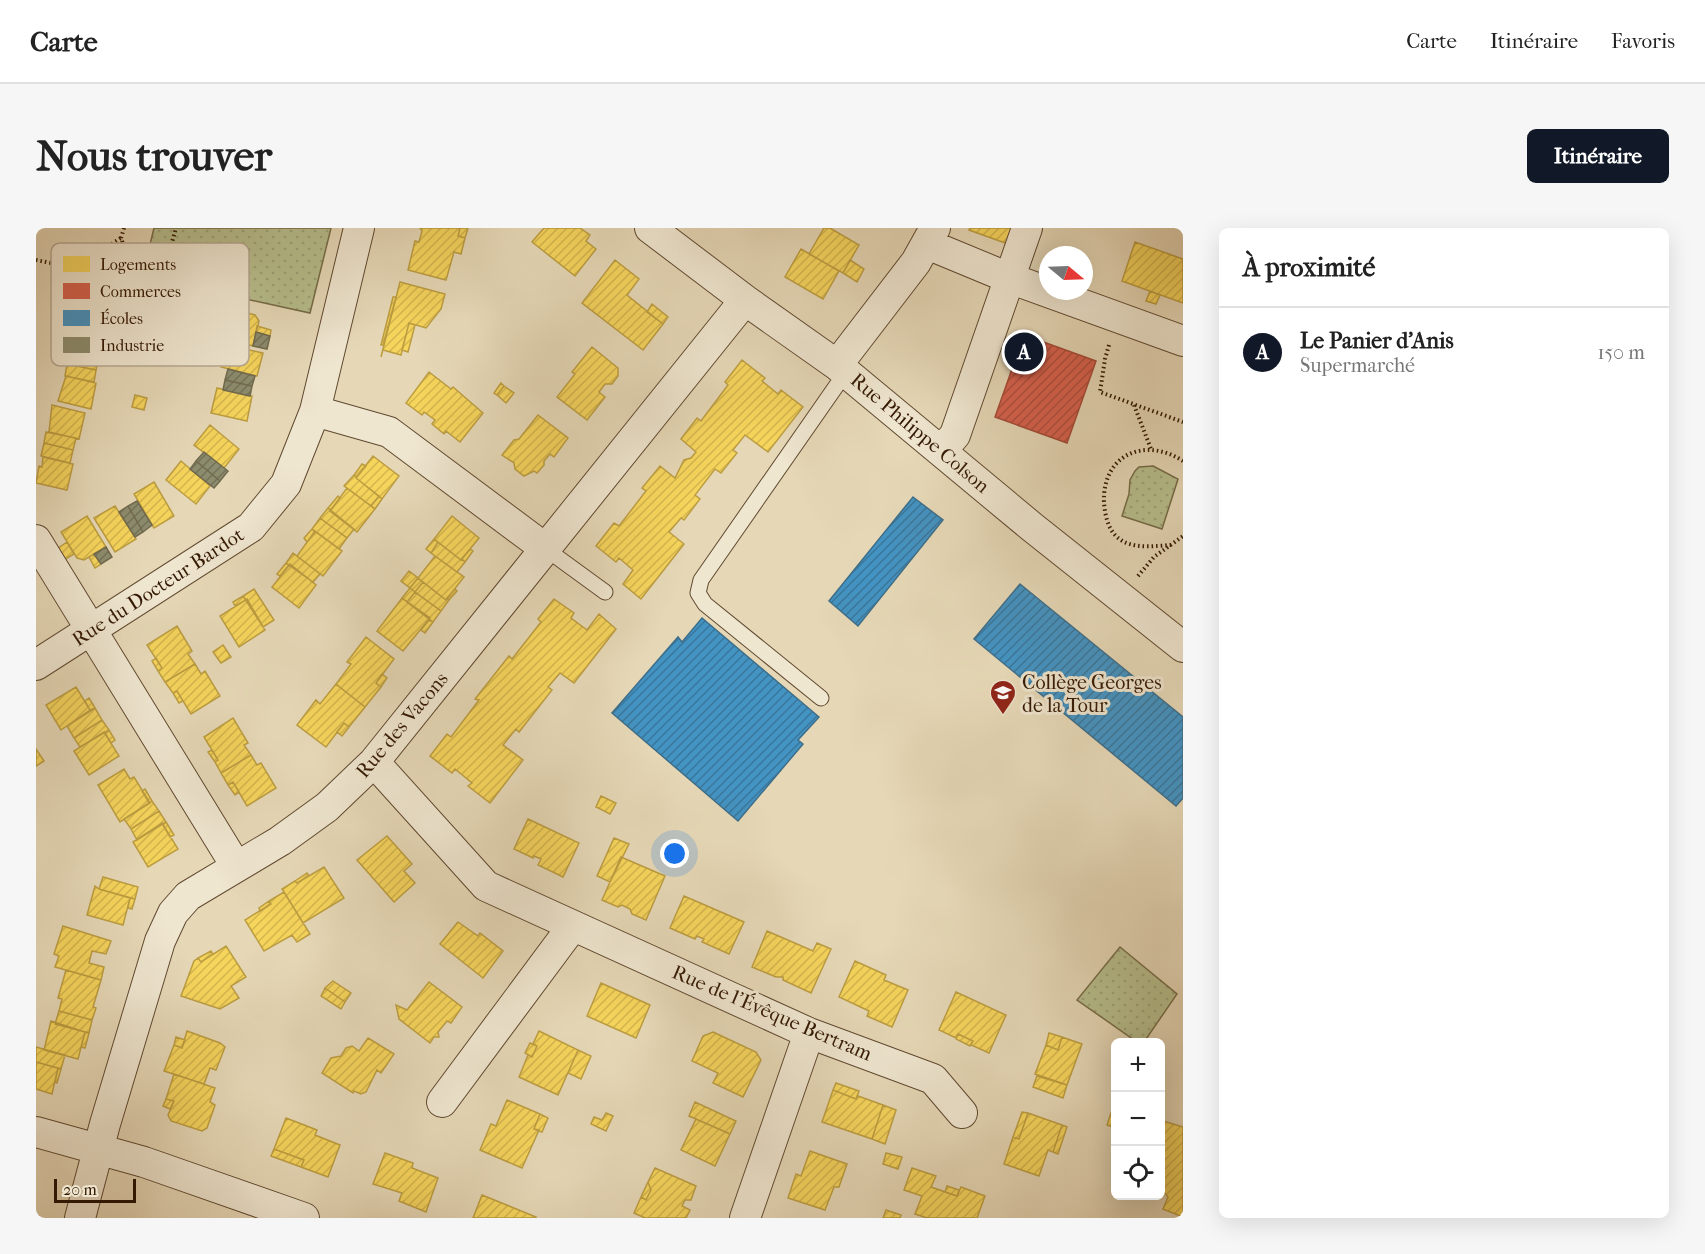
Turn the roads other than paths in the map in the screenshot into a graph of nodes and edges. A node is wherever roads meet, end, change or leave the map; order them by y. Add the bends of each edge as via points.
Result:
1 (359, 228) edge
2 (650, 228) edge
3 (1027, 228) edge
4 (931, 236) edge
5 (1009, 278) junction
6 (745, 300) junction
7 (1183, 341) edge
8 (842, 369) junction
9 (315, 411) junction
10 (942, 451) junction
11 (36, 540) edge
12 (546, 549) junction
13 (605, 592) dead end
14 (92, 630) junction
15 (1183, 647) edge
16 (36, 665) edge
17 (821, 698) dead end
18 (374, 762) junction
19 (236, 866) junction
20 (572, 927) junction
21 (809, 1032) junction
22 (442, 1102) dead end
23 (962, 1113) dead end
24 (36, 1132) edge
25 (99, 1149) junction
26 (80, 1218) edge
27 (304, 1218) edge
28 (745, 1218) edge

1 - 9 street, Rue du Docteur Bardot
2 - 6 street, Rue Philippe Colson
3 - 5 street
4 - 5 street
4 - 8 street
5 - 7 street
5 - 10 street via 955,435
6 - 8 street, Rue Philippe Colson
6 - 12 street, Rue des Vacons
8 - 10 street, Rue Philippe Colson
8 - 17 lane via 700,580 698,593 705,604
9 - 12 street via 389,432
9 - 14 street, Rue du Docteur Bardot via 285,484 251,527
10 - 15 street, Rue Philippe Colson
11 - 14 street
12 - 13 lane
12 - 18 street, Rue des Vacons
14 - 16 street, Rue du Docteur Bardot
14 - 19 street
18 - 19 street, Rue des Vacons via 327,807
18 - 20 street, Rue de l'Évêque Bertram via 486,886
19 - 25 street, Rue des Vacons via 188,896 173,913 160,941
20 - 21 street, Rue de l'Évêque Bertram
20 - 22 street
21 - 23 street, Rue de l'Évêque Bertram via 933,1078
21 - 28 street
24 - 25 street
25 - 26 street, Rue des Vacons
25 - 27 street via 222,1187

